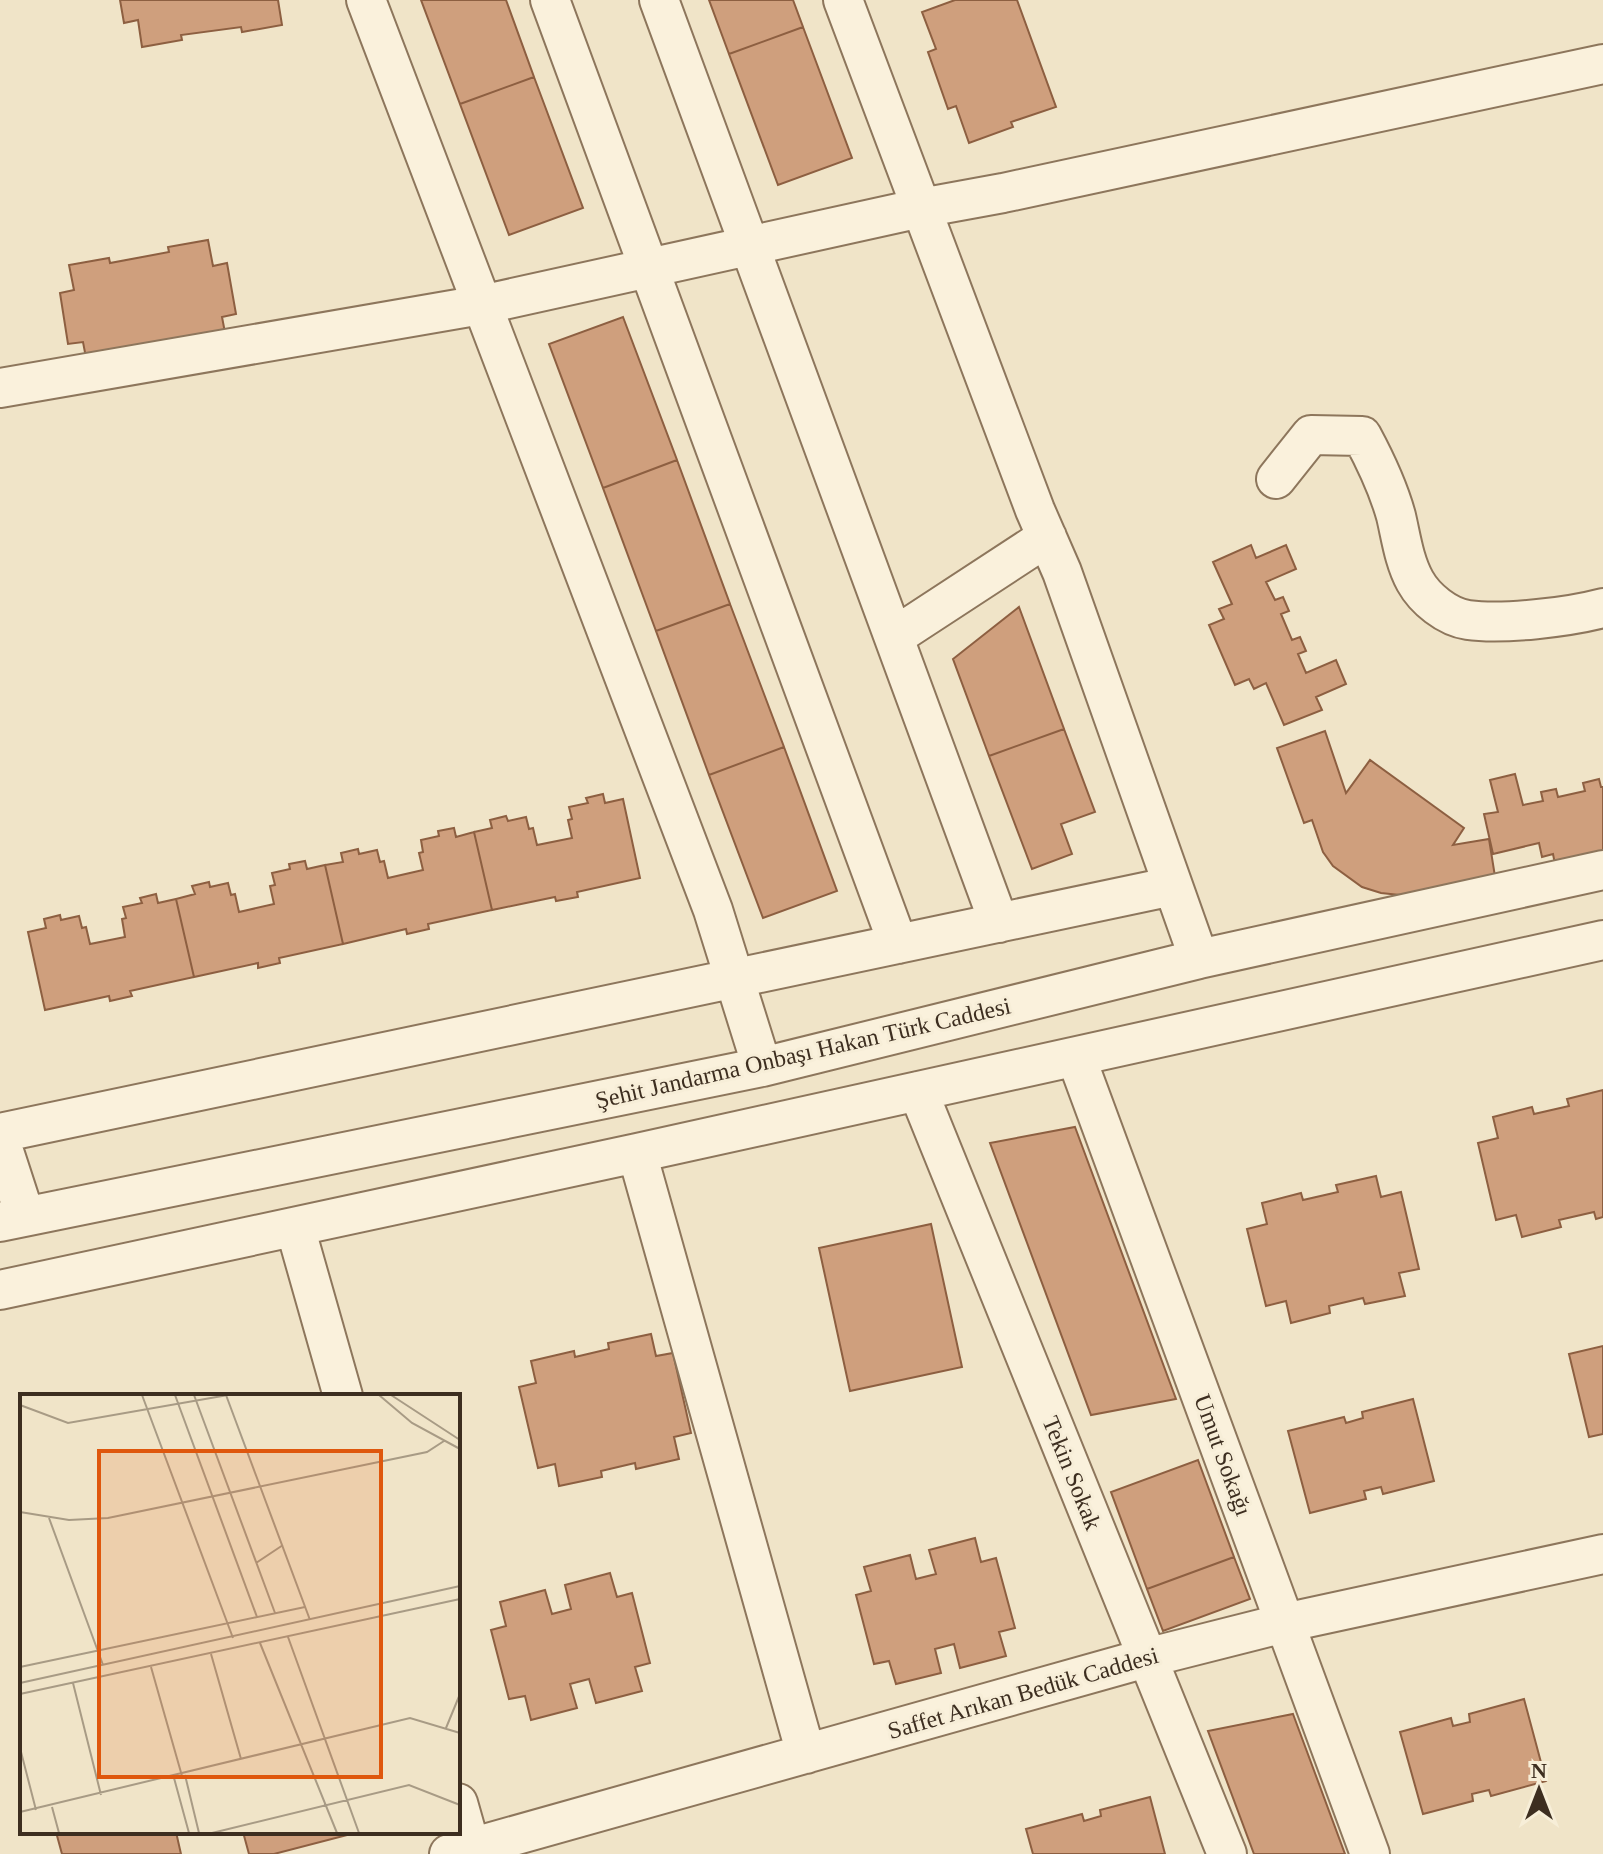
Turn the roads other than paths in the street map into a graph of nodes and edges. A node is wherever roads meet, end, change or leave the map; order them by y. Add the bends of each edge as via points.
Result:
1 (366, 0) edge
2 (550, 0) edge
3 (659, 0) edge
4 (843, 0) edge
5 (1603, 64) edge
6 (921, 208) junction
7 (749, 246) junction
8 (648, 267) junction
9 (481, 305) junction
10 (0, 388) edge
11 (1276, 479) dead end
12 (1047, 537) junction
13 (1603, 608) edge
14 (894, 637) junction
15 (1603, 870) edge
16 (1173, 886) junction
17 (999, 923) junction
18 (1603, 940) edge
19 (898, 944) junction
20 (1199, 959) junction
21 (735, 979) junction
22 (1076, 1057) junction
23 (762, 1067) junction
24 (918, 1091) junction
25 (0, 1133) edge
26 (0, 1139) edge
27 (637, 1153) junction
28 (13, 1219) edge
29 (295, 1227) junction
30 (0, 1290) edge
31 (342, 1394) edge
32 (1603, 1554) edge
33 (1284, 1623) junction
34 (1146, 1658) junction
35 (806, 1754) junction
36 (460, 1808) edge
37 (476, 1850) edge
38 (1227, 1854) edge
39 (1370, 1854) edge

1 - 9 street
2 - 8 street
3 - 7 street
4 - 6 street
5 - 6 street
6 - 7 street
6 - 12 street
7 - 8 street
7 - 14 street
8 - 9 street
8 - 19 street
9 - 10 street
9 - 21 street
11 - 13 street via 1311,435 1362,436 1382,472 1416,583 1440,609 1467,620 1523,620
12 - 14 street
12 - 16 street
14 - 17 street
15 - 20 street, Şehit Jandarma Onbaşı Hakan Türk Caddesi
16 - 17 street
16 - 20 street
17 - 19 street
18 - 22 street
19 - 21 street
20 - 23 street, Şehit Jandarma Onbaşı Hakan Türk Caddesi
21 - 23 street
21 - 25 street
22 - 24 street
22 - 33 street, Umut Sokağı
23 - 28 street, Şehit Jandarma Onbaşı Hakan Türk Caddesi
24 - 27 street
24 - 34 street, Tekin Sokak
26 - 28 street
27 - 29 street
27 - 35 street
29 - 30 street
29 - 31 street
32 - 33 street, Saffet Arıkan Bedük Caddesi
33 - 34 street, Saffet Arıkan Bedük Caddesi
33 - 39 street, Umut Sokağı
34 - 35 street, Saffet Arıkan Bedük Caddesi
34 - 38 street, Tekin Sokak
35 - 37 street, Saffet Arıkan Bedük Caddesi
36 - 37 street

